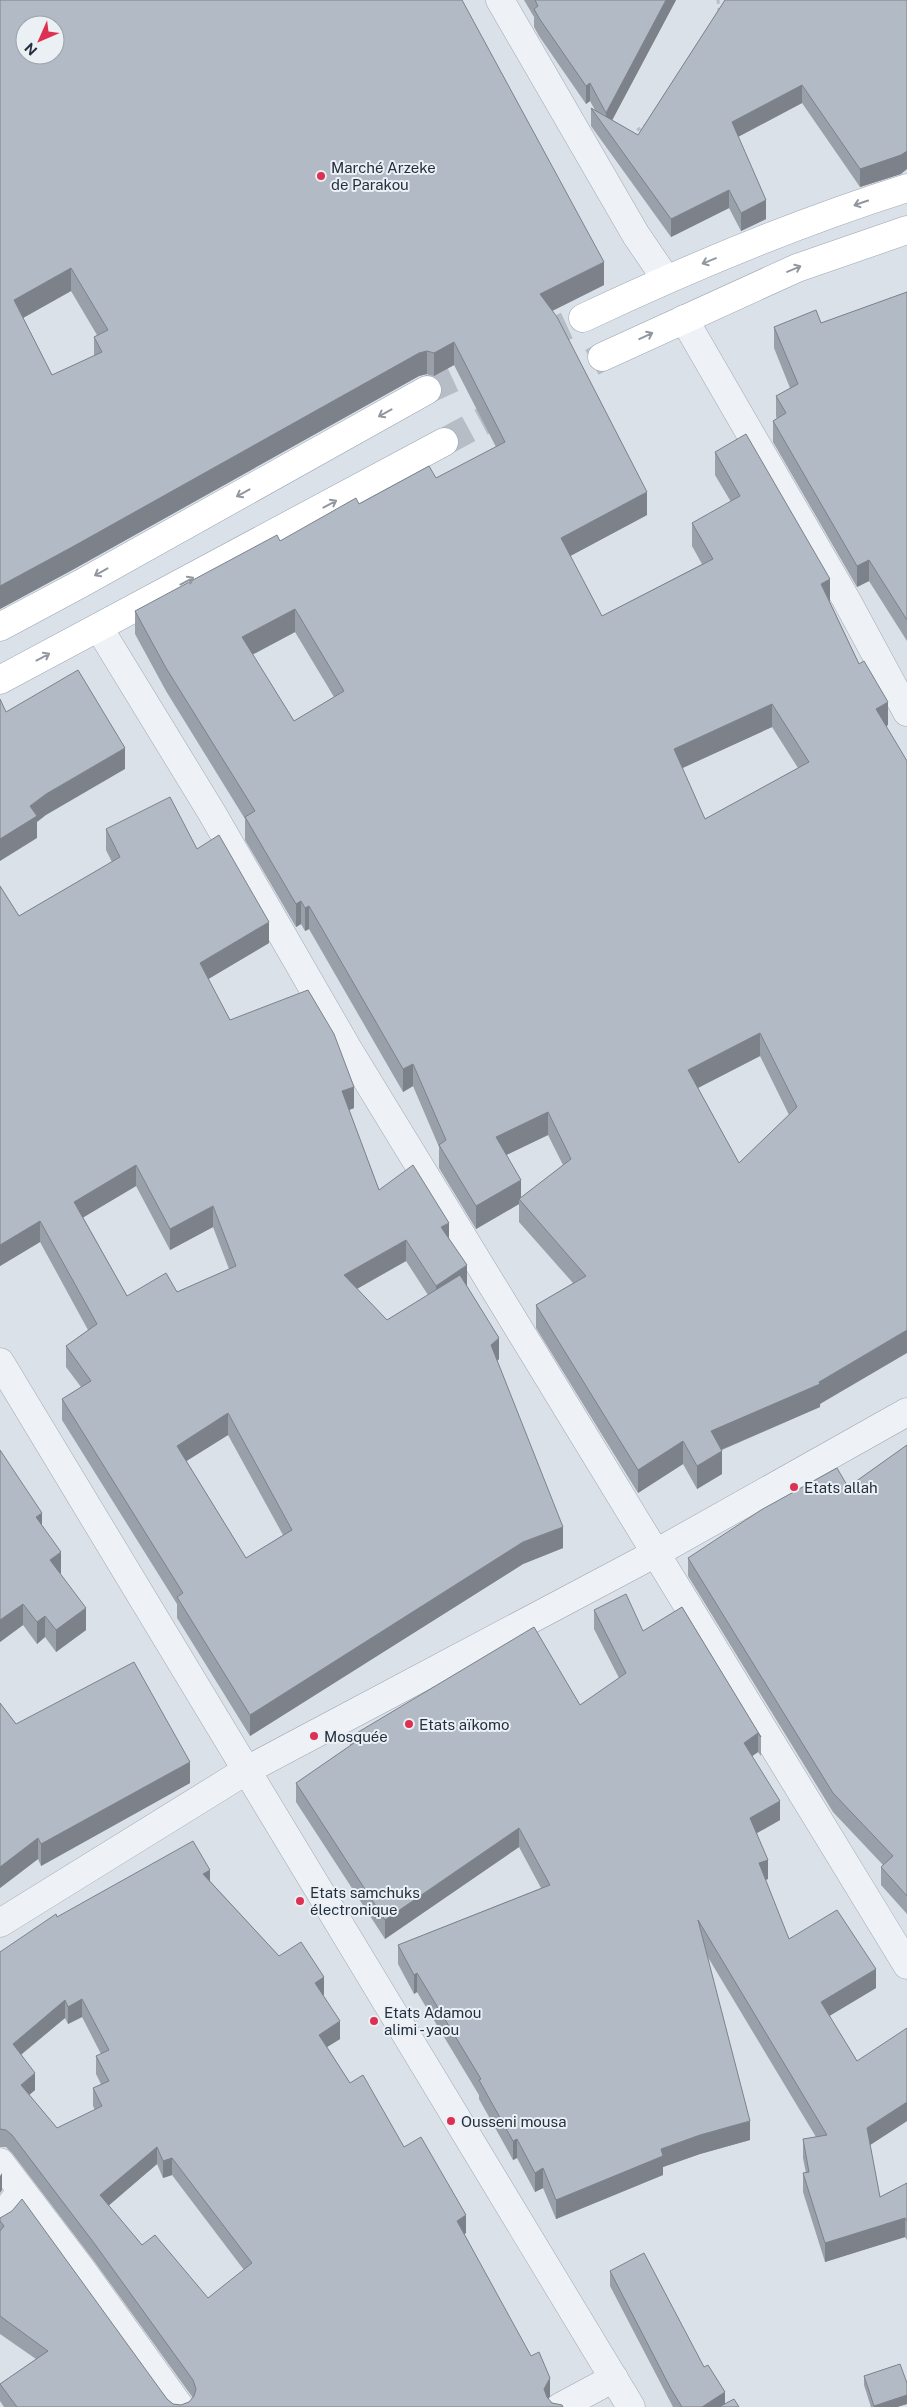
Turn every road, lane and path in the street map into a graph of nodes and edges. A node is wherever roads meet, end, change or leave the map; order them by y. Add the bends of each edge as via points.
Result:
1 (500, 0) edge
2 (718, 0) edge
3 (719, 17) edge
4 (649, 123) edge
5 (590, 156) junction
6 (907, 188) edge
7 (907, 230) edge
8 (666, 279) junction
9 (583, 318) tunnel mouth
10 (684, 318) junction
11 (602, 357) tunnel mouth
12 (427, 390) tunnel mouth
13 (444, 442) tunnel mouth
14 (0, 626) edge
15 (99, 628) junction
16 (0, 680) edge
17 (907, 712) edge
18 (0, 1362) edge
19 (907, 1412) edge
20 (656, 1553) junction
21 (247, 1770) junction
22 (0, 1923) edge
23 (907, 1965) edge
24 (0, 2162) edge
25 (21, 2191) junction
26 (0, 2219) edge
27 (614, 2378) junction
28 (180, 2407) edge
29 (560, 2407) edge
30 (631, 2407) edge

1 - 5 street
2 - 3 path
4 - 5 path
5 - 8 street
6 -> 8 main road via 800,224
10 -> 7 main road via 797,268
8 - 9 main road
11 -> 10 main road
10 - 17 street
12 -> 14 main road
15 -> 13 main road
16 -> 15 main road
15 - 20 street via 212,813 348,1049
18 - 21 street
19 - 20 street
20 - 21 street
20 - 23 street
21 - 22 street
21 - 27 street
24 - 25 street
25 - 26 street
25 - 28 street
27 - 29 street
27 - 30 street

